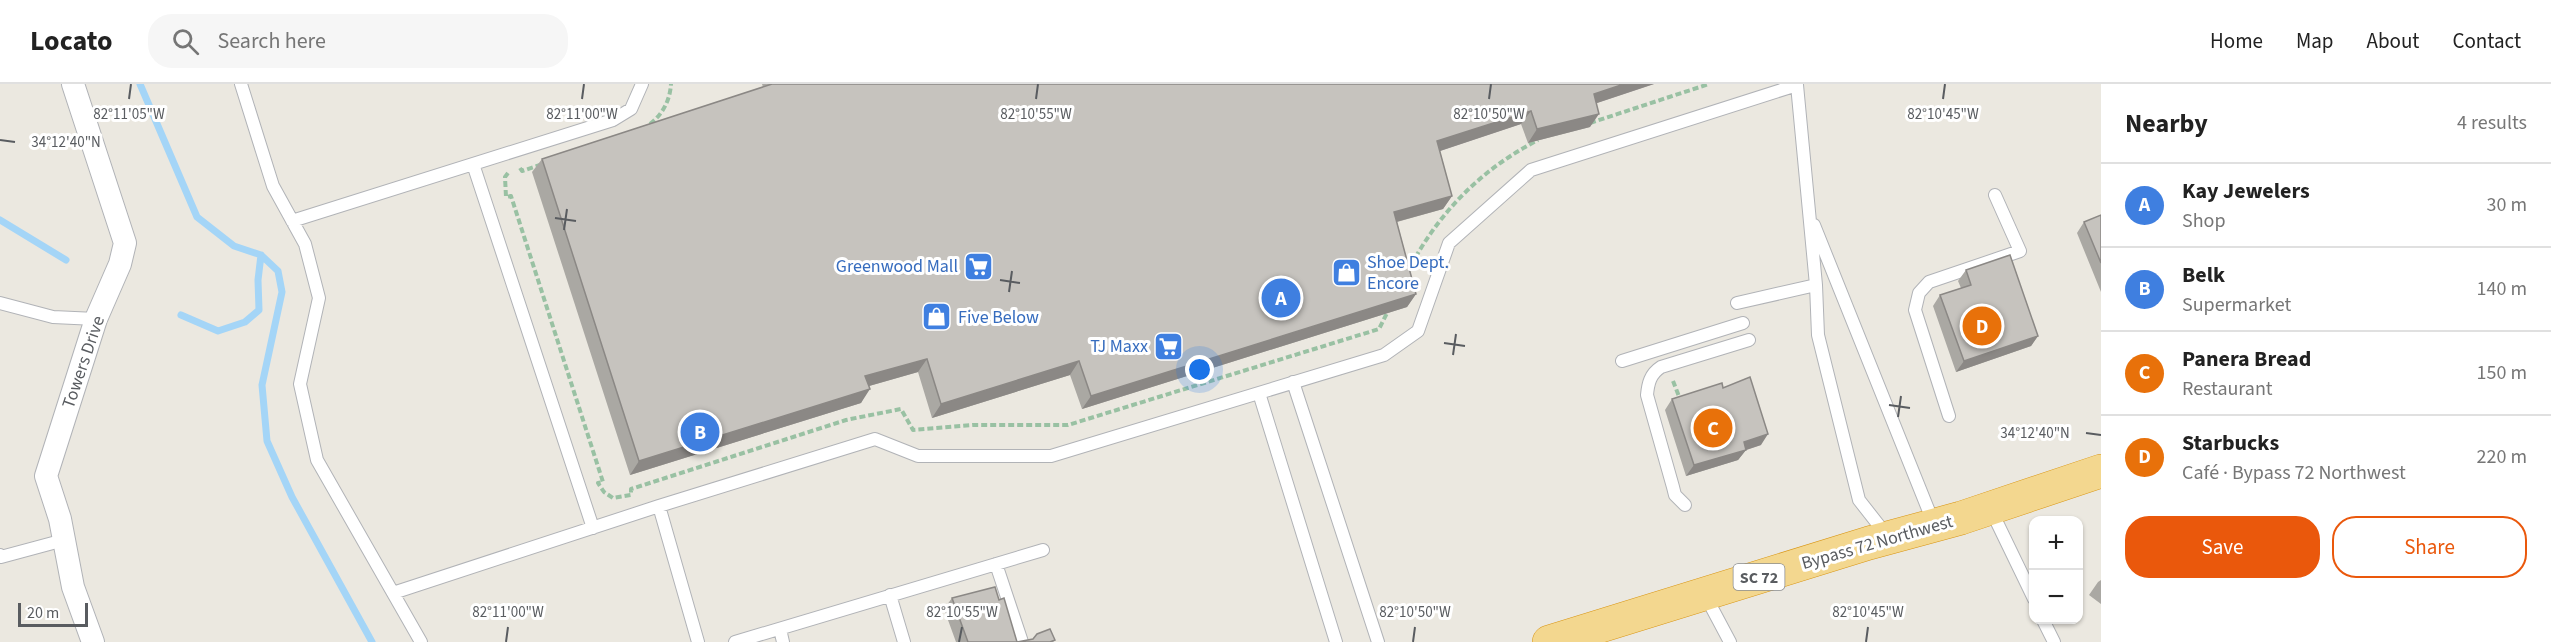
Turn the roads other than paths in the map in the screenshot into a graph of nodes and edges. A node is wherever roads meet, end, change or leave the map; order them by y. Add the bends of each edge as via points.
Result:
1 (73, 84) edge
2 (241, 84) edge
3 (642, 84) edge
4 (1797, 85) edge
5 (473, 164) junction
6 (1995, 195) dead end
7 (1809, 213) junction
8 (292, 221) junction
9 (1816, 285) junction
10 (0, 303) edge
11 (1737, 303) dead end
12 (96, 319) junction
13 (1743, 323) dead end
14 (1749, 340) dead end
15 (1622, 361) dead end
16 (1293, 382) junction
17 (1259, 393) junction
18 (1949, 417) dead end
19 (2101, 471) edge
20 (1685, 505) dead end
21 (659, 506) junction
22 (1990, 508) junction
23 (1935, 525) junction
24 (593, 528) junction
25 (1889, 538) junction
26 (64, 540) junction
27 (1043, 550) dead end
28 (0, 556) edge
29 (996, 564) junction
30 (2029, 589) edge
31 (393, 593) junction
32 (1704, 594) junction
33 (890, 595) junction
34 (2045, 624) edge
35 (780, 629) junction
36 (93, 642) edge
37 (421, 642) edge
38 (698, 642) edge
39 (735, 642) edge
40 (783, 642) edge
41 (904, 642) edge
42 (1022, 642) edge
43 (1336, 642) edge
44 (1378, 642) edge
45 (1549, 642) edge
46 (1730, 642) edge
47 (2054, 642) edge

1 - 12 street, Towers Drive via 125,243
2 - 8 lane via 273,186
3 - 5 lane via 631,109 613,120
4 - 7 lane
4 - 16 lane via 1531,170 1449,243 1418,331 1384,355
5 - 8 lane
5 - 24 lane
6 - 18 lane via 2020,251 1929,282 1919,293 1915,310
7 - 9 lane
7 - 23 lane
8 - 31 lane via 304,244 319,298 300,384 317,460
9 - 11 lane
9 - 25 lane via 1818,335 1859,500
10 - 12 lane via 53,317
12 - 26 street, Towers Drive via 46,476
13 - 15 lane
14 - 20 lane via 1661,367 1648,386 1647,395 1675,495
16 - 17 lane
16 - 44 lane
17 - 21 lane via 1051,456 918,456 875,439
17 - 43 lane
19 - 22 highway, Bypass 72 Northwest / SC 72
21 - 24 lane
21 - 38 lane
22 - 23 highway, Bypass 72 Northwest / SC 72
22 - 30 lane
23 - 25 highway, Bypass 72 Northwest / SC 72
24 - 31 lane
25 - 32 highway, Bypass 72 Northwest / SC 72
26 - 28 lane
26 - 36 street, Towers Drive via 73,587
27 - 29 lane
29 - 33 lane
29 - 42 lane
31 - 37 lane
32 - 45 highway, Bypass 72 Northwest / SC 72
32 - 46 lane
33 - 35 lane
33 - 41 lane
34 - 47 lane
35 - 39 lane
35 - 40 lane

